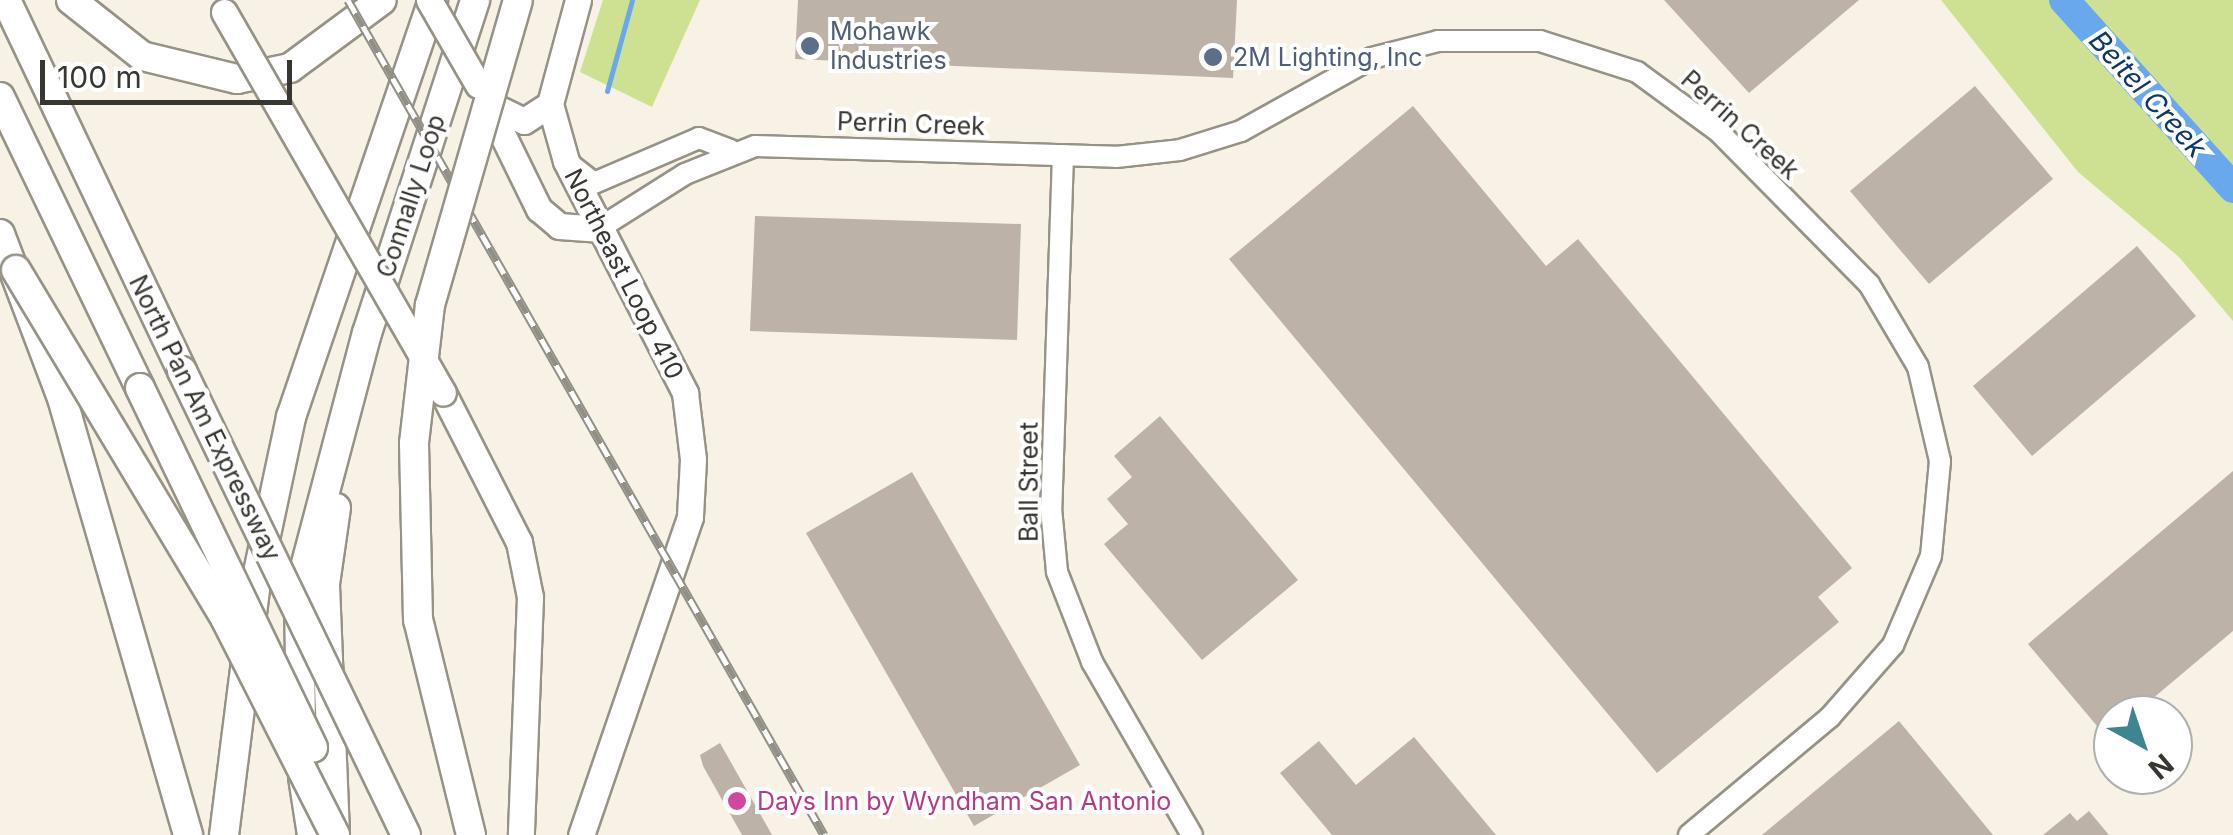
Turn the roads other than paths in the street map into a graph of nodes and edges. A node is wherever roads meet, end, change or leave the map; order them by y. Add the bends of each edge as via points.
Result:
1 (6, 0) edge
2 (71, 0) edge
3 (382, 0) edge
4 (431, 0) edge
5 (475, 0) edge
6 (486, 0) edge
7 (518, 0) edge
8 (578, 0) edge
9 (220, 6) edge
10 (483, 95) junction
11 (0, 97) edge
12 (550, 104) junction
13 (730, 150) junction
14 (1063, 155) junction
15 (566, 161) junction
16 (598, 229) junction
17 (398, 230) junction
18 (0, 234) edge
19 (16, 270) junction
20 (353, 393) junction
21 (238, 698) junction
22 (188, 835) edge
23 (224, 835) edge
24 (242, 835) edge
25 (312, 835) edge
26 (335, 835) edge
27 (355, 835) edge
28 (406, 835) edge
29 (472, 835) edge
30 (521, 835) edge
31 (581, 835) edge
32 (1192, 835) edge
33 (1689, 835) edge

1 - 28 highway, North Pan Am Expressway, bridge
2 - 3 highway via 142,56 238,79 290,68
4 - 10 main road, bridge
4 - 21 highway via 291,417
5 - 17 highway, Connally Loop
6 - 17 highway
7 - 29 highway, bridge via 430,305 414,443 418,620
8 - 12 main road
9 - 30 main road, bridge via 443,394 519,542 530,597
10 - 12 main road via 524,121
10 - 16 main road via 539,209 559,226
11 - 27 highway, North Pan Am Expressway, bridge
12 - 15 main road, Northeast Loop 410
13 - 14 street, Perrin Creek
13 - 15 street, Perrin Creek via 699,138 594,183
13 - 16 street
14 - 32 street, Ball Street via 1051,508 1058,572 1092,662
14 - 33 street, Perrin Creek via 1149,156 1212,142 1405,48 1472,37 1540,41 1621,65 1694,110 1869,284 1910,350 1936,429 1940,493 1922,587 1854,695
15 - 16 main road, Northeast Loop 410
16 - 31 main road, Northeast Loop 410 via 685,393 692,473 690,517
17 - 20 highway, Connally Loop
18 - 19 highway
19 - 22 highway, bridge
19 - 26 highway, bridge via 226,620
20 - 25 highway via 299,590
20 - 26 highway via 325,584
21 - 23 highway
21 - 24 highway

